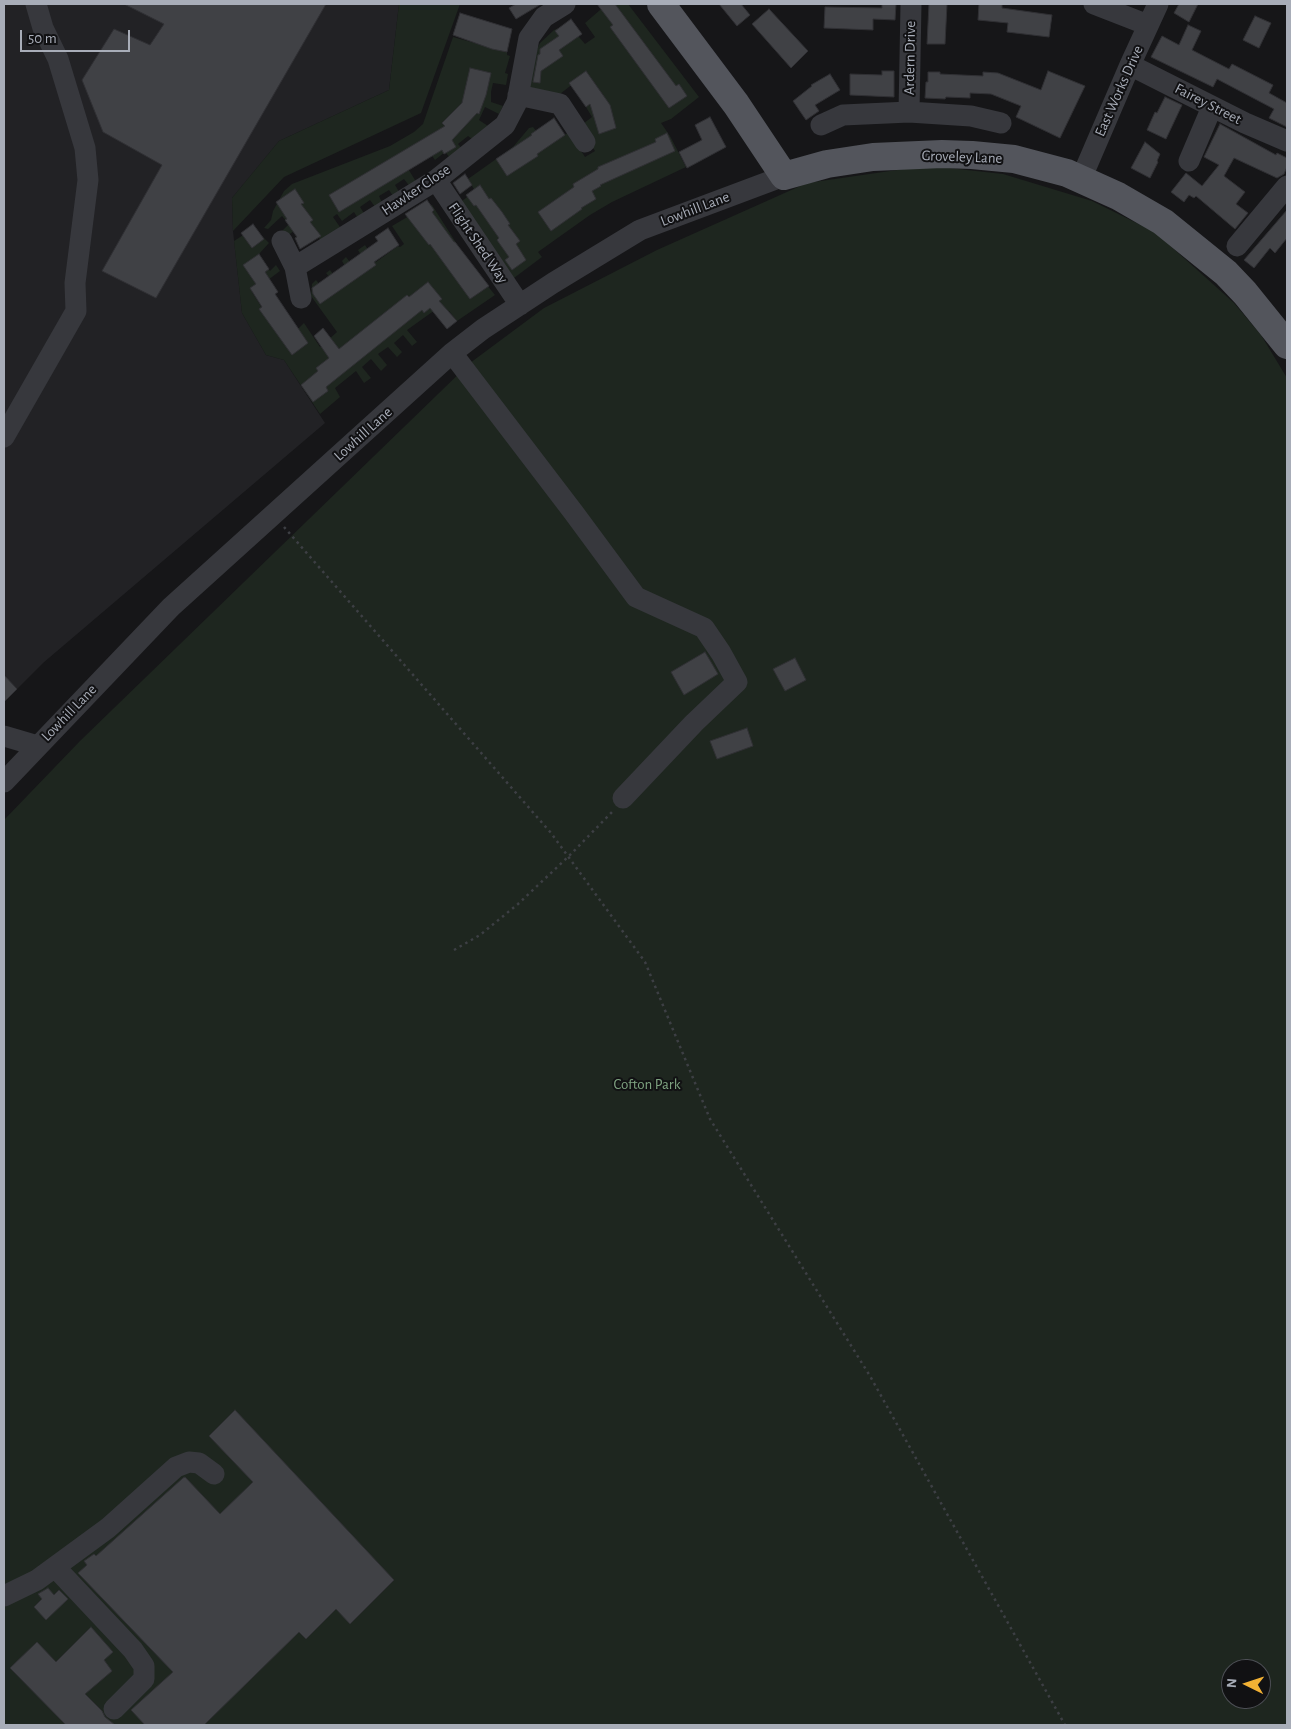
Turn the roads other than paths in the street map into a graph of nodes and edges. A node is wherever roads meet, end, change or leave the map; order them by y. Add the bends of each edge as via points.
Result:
1 (36, 4) edge
2 (566, 4) edge
3 (662, 4) edge
4 (911, 4) edge
5 (1094, 4) edge
6 (1158, 4) edge
7 (1148, 25) junction
8 (1130, 65) junction
9 (518, 95) junction
10 (1212, 106) junction
11 (909, 112) junction
12 (1002, 123) dead end
13 (820, 126) dead end
14 (1287, 141) edge
15 (585, 142) dead end
16 (1189, 160) dead end
17 (784, 176) junction
18 (1081, 179) junction
19 (436, 180) junction
20 (1287, 186) edge
21 (282, 241) dead end
22 (1237, 246) dead end
23 (295, 267) junction
24 (300, 298) dead end
25 (520, 305) junction
26 (1287, 345) edge
27 (452, 354) junction
28 (4, 437) edge
29 (4, 736) edge
30 (38, 746) junction
31 (4, 782) edge
32 (623, 798) road end
33 (214, 1474) dead end
34 (55, 1567) junction
35 (4, 1596) edge
36 (114, 1709) dead end

1 - 28 street via 58,59 85,148 88,180 75,283 76,311
2 - 9 street, Hawker Close via 544,17 529,38
3 - 17 main road via 736,104
4 - 11 street, Ardern Drive
5 - 7 street
6 - 7 street, East Works Drive
7 - 8 street, East Works Drive
8 - 10 street, Fairey Street
8 - 18 street, East Works Drive
9 - 15 street via 560,104
9 - 19 street, Hawker Close via 505,125
10 - 14 street, Fairey Street
10 - 16 street
11 - 12 street, Ardern Drive via 971,116
11 - 13 street, Ardern Drive via 843,115
17 - 18 main road, Groveley Lane via 827,164 873,157 942,154 1014,159
17 - 25 street, Lowhill Lane via 640,230
18 - 26 main road, Groveley Lane via 1162,222 1226,273
19 - 23 street, Hawker Close
19 - 25 street, Flight Shed Way
20 - 22 street
21 - 23 street
23 - 24 street
25 - 27 street, Lowhill Lane via 482,329
27 - 30 street, Lowhill Lane via 171,607
27 - 32 street via 636,597 704,628 737,682
29 - 30 street
30 - 31 street, Lowhill Lane
33 - 34 street via 199,1463 189,1462 176,1467 108,1528
34 - 35 street
34 - 36 street via 133,1650 144,1666 144,1679

